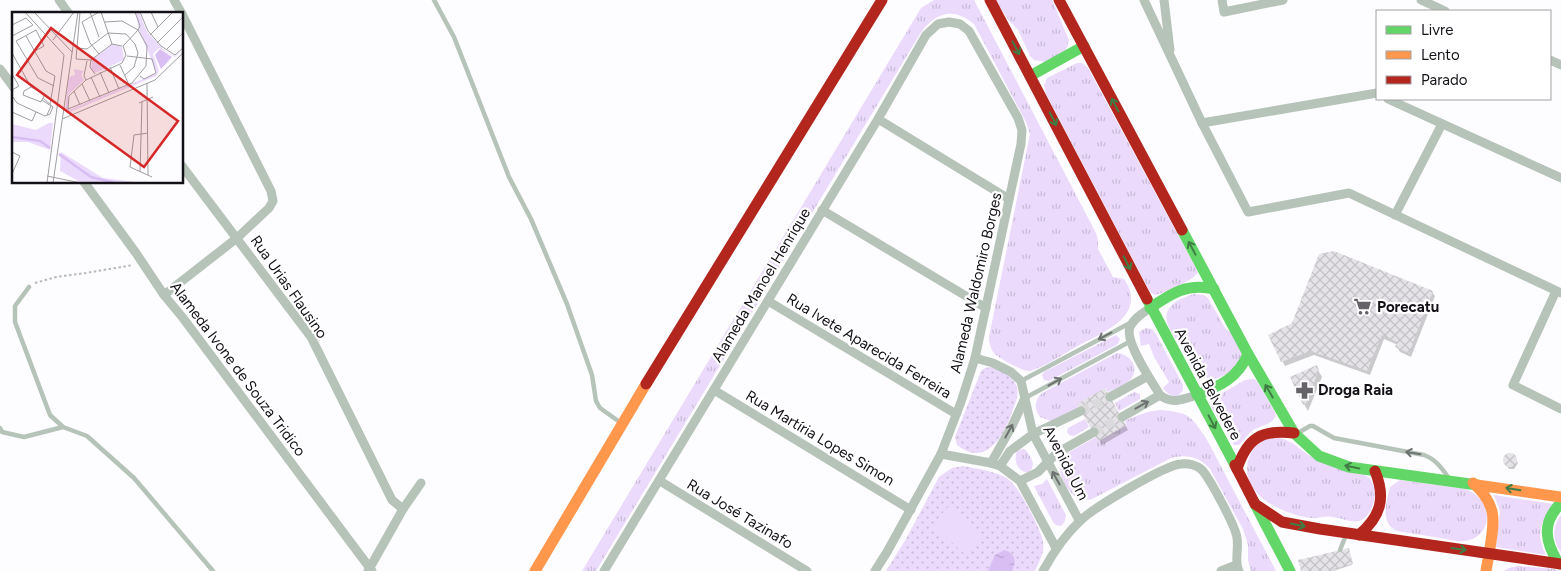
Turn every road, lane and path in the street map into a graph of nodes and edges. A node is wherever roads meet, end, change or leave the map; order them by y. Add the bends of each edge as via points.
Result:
1 (59, 0) edge
2 (174, 0) edge
3 (434, 0) edge
4 (882, 0) edge
5 (990, 0) edge
6 (1060, 0) edge
7 (1144, 0) edge
8 (1164, 0) edge
9 (1222, 0) edge
10 (1283, 0) edge
11 (1421, 0) edge
12 (1443, 10) edge
13 (68, 12) edge
14 (181, 12) edge
15 (184, 18) edge
16 (1084, 46) junction
17 (1171, 60) junction
18 (0, 69) edge
19 (1030, 76) junction
20 (12, 85) edge
21 (1376, 94) edge
22 (1390, 100) edge
23 (878, 119) junction
24 (1202, 123) junction
25 (1442, 124) junction
26 (1022, 130) joint
27 (184, 169) edge
28 (1561, 178) edge
29 (85, 184) edge
30 (1009, 199) junction
31 (822, 210) junction
32 (1395, 215) junction
33 (237, 238) junction
34 (143, 263) junction
35 (29, 287) joint
36 (1214, 289) junction
37 (1559, 292) edge
38 (164, 295) junction
39 (768, 301) junction
40 (986, 308) junction
41 (1150, 308) junction
42 (1134, 321) junction
43 (1130, 341) junction
44 (1248, 354) junction
45 (975, 358) junction
46 (1148, 376) junction
47 (1021, 381) junction
48 (714, 390) junction
49 (1197, 395) junction
50 (1160, 396) junction
51 (1110, 397) tunnel mouth
52 (1025, 398) junction
53 (1561, 409) edge
54 (1081, 411) tunnel mouth
55 (956, 414) junction
56 (1122, 417) tunnel mouth
57 (622, 424) junction
58 (63, 427) junction
59 (0, 428) edge
60 (1094, 432) tunnel mouth
61 (1033, 434) junction
62 (1295, 434) junction
63 (941, 454) junction
64 (1048, 462) junction
65 (996, 464) junction
66 (1237, 469) junction
67 (1375, 471) junction
68 (660, 481) junction
69 (1020, 481) junction
70 (1450, 481) junction
71 (421, 483) dead end
72 (1473, 483) junction
73 (1561, 497) edge
74 (1561, 503) edge
75 (1255, 504) junction
76 (403, 509) junction
77 (911, 510) junction
78 (1080, 520) junction
79 (1346, 533) junction
80 (1359, 535) junction
81 (1056, 548) junction
82 (1340, 550) dead end
83 (1489, 554) junction
84 (1560, 565) edge
85 (1238, 568) edge
86 (370, 570) edge
87 (606, 570) edge
88 (213, 571) edge
89 (535, 571) edge
90 (807, 571) edge
91 (875, 571) edge
92 (1043, 571) edge
93 (1221, 571) edge
94 (1290, 571) edge
95 (1486, 571) edge

1 - 13 street
2 - 14 street
3 - 57 lane via 454,37 510,177 567,304 592,375 596,401 600,408
4 - 57 main road
5 -> 19 main road, Avenida Belvedere
6 - 16 main road
7 - 17 street
8 - 17 street
9 - 10 street via 1224,12
11 - 12 street
15 - 33 street via 271,192 270,208
16 - 19 main road
36 -> 16 main road
17 - 24 street
18 - 20 street
19 -> 41 main road, Avenida Belvedere
21 - 24 street
22 - 25 street
23 - 26 street, Alameda Manoel Henrique via 926,35 938,24 949,22 960,24 969,31
23 - 30 street
23 - 31 street, Alameda Manoel Henrique
24 - 32 street via 1248,212 1350,193
25 - 28 street
25 - 32 street
26 - 30 street, Alameda Waldomiro Borges
27 - 33 street, Rua Urias Flausino
29 - 34 street, Alameda Ivone de Souza Tridico
30 - 40 street, Alameda Waldomiro Borges
31 - 39 street, Alameda Manoel Henrique
31 - 40 street
32 - 37 street
33 - 38 street
33 - 76 street, Rua Urias Flausino via 311,337 392,500
34 - 35 path via 56,277
34 - 38 street, Alameda Ivone de Souza Tridico
35 - 58 lane via 15,306 14,322 50,415
36 - 41 main road via 1188,288
36 - 44 main road
37 - 53 street via 1514,385
38 - 86 street, Alameda Ivone de Souza Tridico
39 - 48 street, Alameda Manoel Henrique
39 - 55 street, Rua Ivete Aparecida Ferreira
40 - 45 street, Alameda Waldomiro Borges
41 - 42 street
41 - 49 main road, Avenida Belvedere
42 - 43 street via 1129,329
42 -> 47 lane
43 - 46 street
52 -> 43 lane
44 - 49 main road via 1235,377
62 -> 44 main road
45 - 47 street via 1011,372
45 - 55 street, Alameda Waldomiro Borges
46 - 50 street
46 - 51 street
47 - 52 street, Avenida Um
48 - 68 street, Alameda Manoel Henrique
48 - 77 street, Rua Martíria Lopes Simon
49 - 50 street via 1171,402
49 -> 66 main road, Avenida Belvedere
56 -> 50 street
52 - 61 street, Avenida Um
65 -> 52 street
54 - 61 street
55 - 63 street, Alameda Waldomiro Borges
57 - 89 main road
58 - 59 lane via 24,437 2,432
58 - 88 lane via 87,436 134,478
60 - 64 street via 1056,453
61 - 64 street, Avenida Um
61 - 65 street
62 - 66 main road via 1275,431 1256,437 1240,457
67 -> 62 main road via 1350,467 1320,456
70 -> 62 lane via 1441,467 1424,454 1334,438 1314,426
63 - 65 street
63 - 77 street, Alameda Waldomiro Borges
64 - 69 street via 1033,476
78 -> 64 street, Avenida Um
65 - 69 street
66 - 75 main road, Avenida Belvedere
67 - 70 main road
67 - 80 main road via 1382,501 1374,521
68 - 87 street, Alameda Manoel Henrique
68 - 90 street, Rua José Tazinafo
69 - 81 street
70 - 72 main road
71 - 76 street
73 -> 72 main road
72 - 83 main road via 1492,505 1495,519
74 - 84 main road via 1547,528 1551,552
75 -> 79 main road, Avenida Belvedere via 1282,522
75 - 94 main road
76 - 86 street
77 - 91 street, Alameda Waldomiro Borges
78 - 81 street
78 - 85 street via 1167,468 1192,464 1201,469 1210,481 1237,534
79 - 80 main road, Avenida Belvedere
79 - 82 lane
80 -> 83 main road, Avenida Belvedere
81 - 92 street
83 - 84 main road, Avenida Belvedere
83 - 95 main road
85 - 93 street

